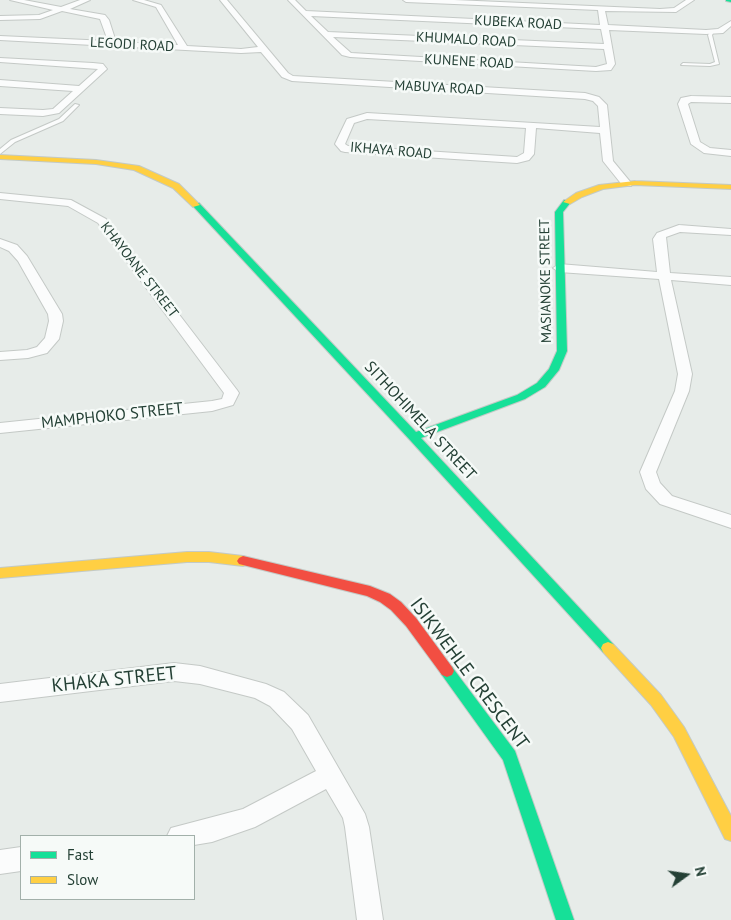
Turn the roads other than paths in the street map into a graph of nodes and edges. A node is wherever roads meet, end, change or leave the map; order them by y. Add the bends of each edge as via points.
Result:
1 (13, 0) edge
2 (87, 0) edge
3 (136, 0) edge
4 (223, 0) edge
5 (290, 0) edge
6 (406, 0) edge
7 (692, 0) edge
8 (64, 9) junction
9 (601, 9) junction
10 (304, 13) junction
11 (0, 18) edge
12 (731, 23) edge
13 (605, 27) junction
14 (712, 32) junction
15 (325, 34) junction
16 (0, 38) edge
17 (113, 44) junction
18 (608, 47) junction
19 (184, 48) junction
20 (263, 49) junction
21 (0, 60) edge
22 (683, 64) dead end
23 (0, 83) edge
24 (81, 89) junction
25 (731, 100) edge
26 (77, 105) dead end
27 (0, 111) edge
28 (531, 125) junction
29 (605, 130) junction
30 (0, 152) edge
31 (731, 152) edge
32 (0, 158) edge
33 (627, 184) junction
34 (731, 187) edge
35 (0, 196) edge
36 (731, 232) edge
37 (0, 242) edge
38 (559, 268) junction
39 (664, 275) junction
40 (731, 281) edge
41 (0, 356) edge
42 (224, 404) joint
43 (0, 428) edge
44 (414, 438) junction
45 (731, 522) edge
46 (0, 573) edge
47 (0, 694) edge
48 (331, 776) junction
49 (731, 832) edge
50 (184, 835) edge
51 (20, 858) edge
52 (0, 862) edge
53 (370, 920) edge
54 (565, 920) edge

1 - 8 street
2 - 8 street
3 - 19 street via 159,6
4 - 20 street, MABUYA ROAD
5 - 10 street, KUNENE ROAD
6 - 9 street
7 - 9 street via 668,11
8 - 11 street via 37,18
8 - 17 street via 104,18
9 - 13 street, KUNENE ROAD
10 - 13 street, KUBEKA ROAD
10 - 15 street, KUNENE ROAD
12 - 14 street, KUBEKA ROAD via 720,31
13 - 14 street, KUBEKA ROAD
13 - 18 street, KUNENE ROAD
14 - 22 lane via 717,63
15 - 18 street, KHUMALO ROAD
15 - 18 street, KUNENE ROAD via 345,53 358,57 587,68 610,67
16 - 17 street, LEGODI ROAD
17 - 19 street, LEGODI ROAD
19 - 20 street, LEGODI ROAD
20 - 29 street, MABUYA ROAD via 285,75 295,79 590,97 601,102
21 - 24 street via 102,68
23 - 24 street
24 - 27 street via 54,112
25 - 31 street via 691,99 684,100 683,104 696,144 708,150
26 - 30 lane via 61,120 13,141
28 - 28 street, IKHAYA ROAD via 367,116 350,121 340,144 355,150 519,160 529,154
28 - 29 street, IKHAYA ROAD
29 - 33 street, MABUYA ROAD via 608,161
32 - 44 street, SITHOHIMELA STREET via 121,165 152,174 176,186
33 - 34 street, MASIANOKE STREET via 655,182
33 - 38 street, MASIANOKE STREET via 586,192 564,204 560,212
35 - 42 street, KHAYOANE STREET via 71,203 102,221 230,388 232,397
36 - 39 street via 679,228 661,235
37 - 41 street via 13,248 23,259 56,321 52,339 42,350
38 - 39 street
38 - 44 street, MASIANOKE STREET via 562,351 550,376 521,397
39 - 40 street
39 - 45 street via 684,367 684,382 648,468 648,476 666,500
42 - 43 street, MAMPHOKO STREET
44 - 49 street, SITHOHIMELA STREET via 656,700 679,732
46 - 54 street, ISIKWEHLE CRESCENT via 210,556 370,591 385,598 411,622 510,756
47 - 48 street, KHAKA STREET via 186,672 250,688 277,699 300,722
48 - 50 street via 248,819
48 - 53 street, KHAKA STREET via 357,827
51 - 52 street

